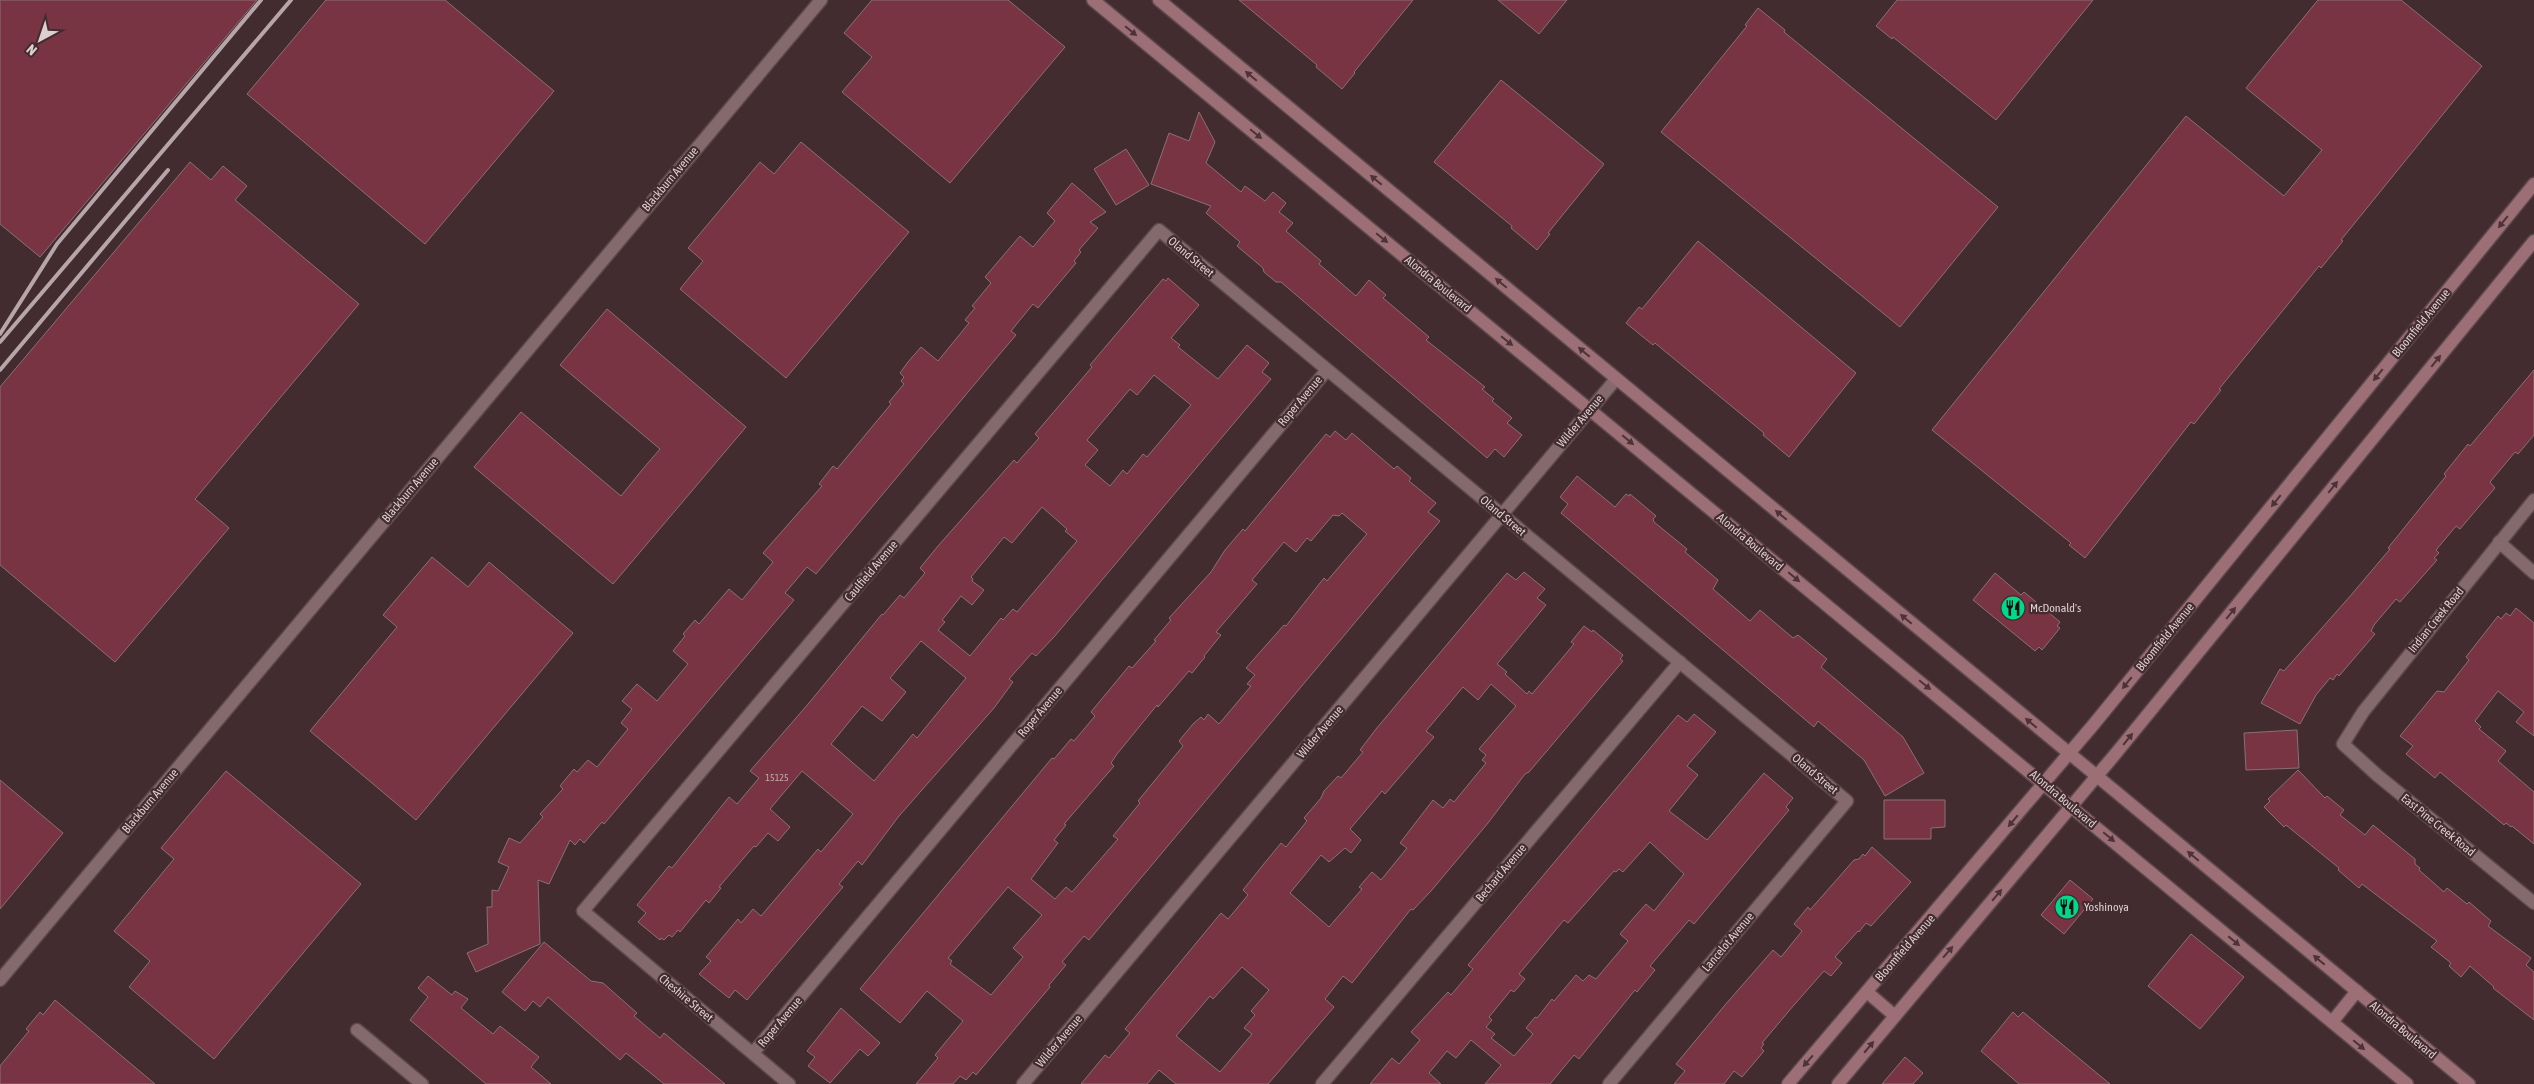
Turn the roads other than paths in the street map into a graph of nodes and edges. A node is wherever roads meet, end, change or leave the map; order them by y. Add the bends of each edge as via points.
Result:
1 (821, 0) edge
2 (1093, 0) edge
3 (1159, 0) edge
4 (2534, 184) edge
5 (1159, 230) joint
6 (2534, 241) edge
7 (1327, 370) junction
8 (1616, 378) junction
9 (1590, 409) junction
10 (2534, 500) edge
11 (1503, 515) junction
12 (2499, 542) junction
13 (2534, 573) edge
14 (1680, 662) junction
15 (2343, 744) joint
16 (2069, 754) junction
17 (2097, 776) junction
18 (2044, 784) junction
19 (1847, 801) joint
20 (2072, 806) junction
21 (2534, 903) edge
22 (583, 911) joint
23 (0, 980) edge
24 (2357, 991) junction
25 (1867, 992) junction
26 (1895, 1016) junction
27 (2332, 1022) junction
28 (357, 1030) dead end
29 (753, 1054) junction
30 (422, 1084) edge
31 (789, 1084) edge
32 (1023, 1084) edge
33 (1322, 1084) edge
34 (1609, 1084) edge
35 (1788, 1084) edge
36 (1838, 1084) edge
37 (2407, 1084) edge
38 (2469, 1084) edge

1 - 23 street, Blackburn Avenue
2 -> 9 main road, Alondra Boulevard
8 -> 3 main road, Alondra Boulevard
4 -> 16 main road, Bloomfield Avenue
5 - 7 street, Oland Street
5 - 22 street, Caulfield Avenue
17 -> 6 main road
7 - 11 street, Oland Street
7 - 29 street, Roper Avenue
8 - 9 street, Wilder Avenue
16 -> 8 main road, Alondra Boulevard
9 - 11 street, Wilder Avenue
9 -> 18 main road, Alondra Boulevard
10 - 12 street, Indian Creek Road
11 - 14 street, Oland Street
11 - 32 street, Wilder Avenue
12 - 13 street
12 - 15 street, Indian Creek Road via 2363,712
14 - 19 street, Oland Street
14 - 33 street, Bechard Avenue
15 - 21 street, East Pine Creek Road
16 - 17 main road, Alondra Boulevard
16 - 18 main road, Bloomfield Avenue
17 - 20 main road
24 -> 17 main road, Alondra Boulevard
18 - 20 main road, Alondra Boulevard
18 -> 25 main road, Bloomfield Avenue
19 - 34 street, Lancelot Avenue
26 -> 20 main road
20 -> 27 main road, Alondra Boulevard
22 - 29 street, Cheshire Street
24 - 27 main road
24 - 38 main road, Alondra Boulevard
25 - 26 main road
25 -> 35 main road, Bloomfield Avenue
36 -> 26 main road
27 -> 37 main road, Alondra Boulevard
28 - 30 street
29 - 31 street, Cheshire Street

